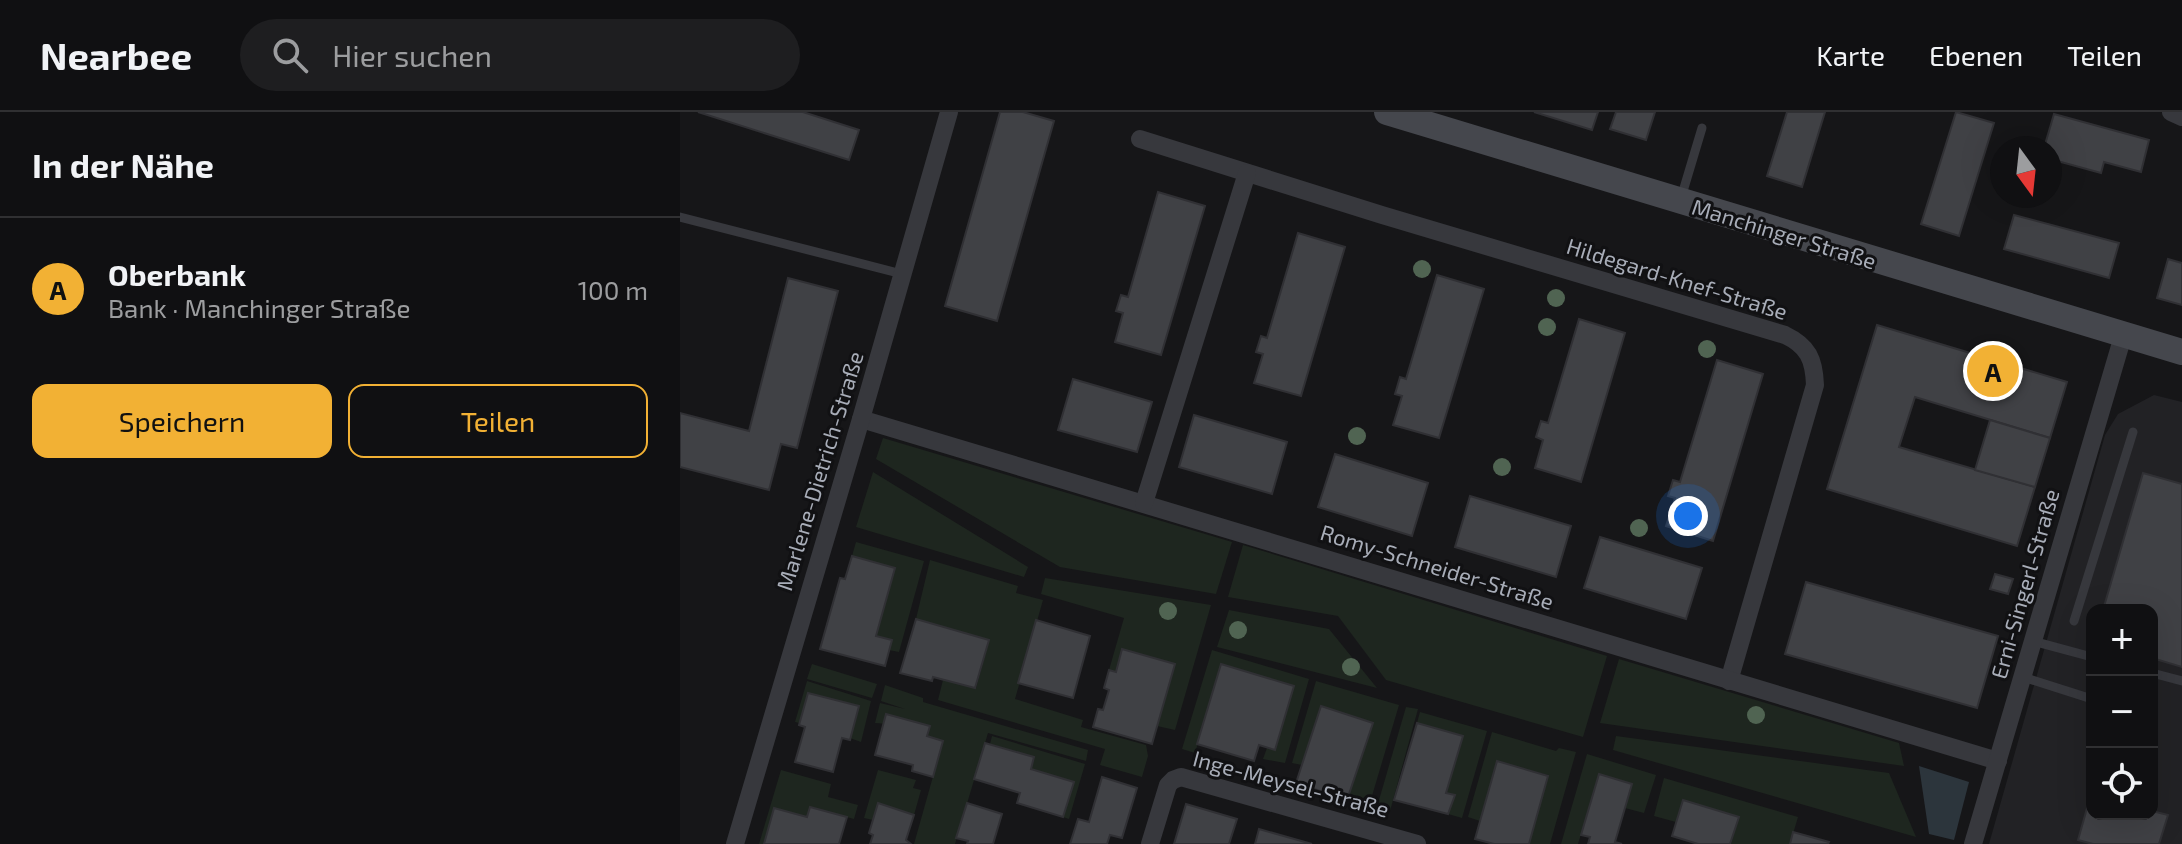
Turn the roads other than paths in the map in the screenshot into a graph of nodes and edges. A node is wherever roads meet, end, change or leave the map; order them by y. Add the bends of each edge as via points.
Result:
1 (949, 112) edge
2 (1387, 112) edge
3 (2171, 112) edge
4 (2182, 117) edge
5 (1702, 128) dead end
6 (1140, 139) dead end
7 (1247, 173) junction
8 (1680, 202) junction
9 (680, 217) edge
10 (902, 274) junction
11 (2123, 336) junction
12 (2182, 352) edge
13 (861, 419) junction
14 (2133, 432) dead end
15 (1144, 503) junction
16 (2074, 621) dead end
17 (2033, 641) junction
18 (2086, 655) edge
19 (2158, 675) edge
20 (2023, 677) junction
21 (1729, 681) junction
22 (2182, 681) edge
23 (2086, 697) edge
24 (1998, 761) junction
25 (735, 844) edge
26 (1150, 844) edge
27 (1417, 844) edge
28 (1973, 844) edge

1 - 10 street, Marlene-Dietrich-Straße
2 - 8 main road, Manchinger Straße
3 - 4 street
5 - 8 lane
6 - 7 street, Hildegard-Knef-Straße
7 - 15 street
7 - 21 street, Hildegard-Knef-Straße via 1800,343 1810,355 1815,385
8 - 11 main road, Manchinger Straße
9 - 10 lane
10 - 13 street, Marlene-Dietrich-Straße
11 - 12 main road, Manchinger Straße
11 - 17 street, Erni-Singerl-Straße
13 - 15 street, Romy-Schneider-Straße
13 - 25 street, Marlene-Dietrich-Straße
14 - 16 lane
15 - 21 street, Romy-Schneider-Straße
17 - 18 lane
17 - 20 street, Erni-Singerl-Straße
19 - 22 lane
20 - 23 lane
20 - 24 street, Erni-Singerl-Straße
21 - 24 street, Romy-Schneider-Straße
24 - 28 street, Erni-Singerl-Straße
26 - 27 street, Inge-Meysel-Straße via 1168,785 1181,777

